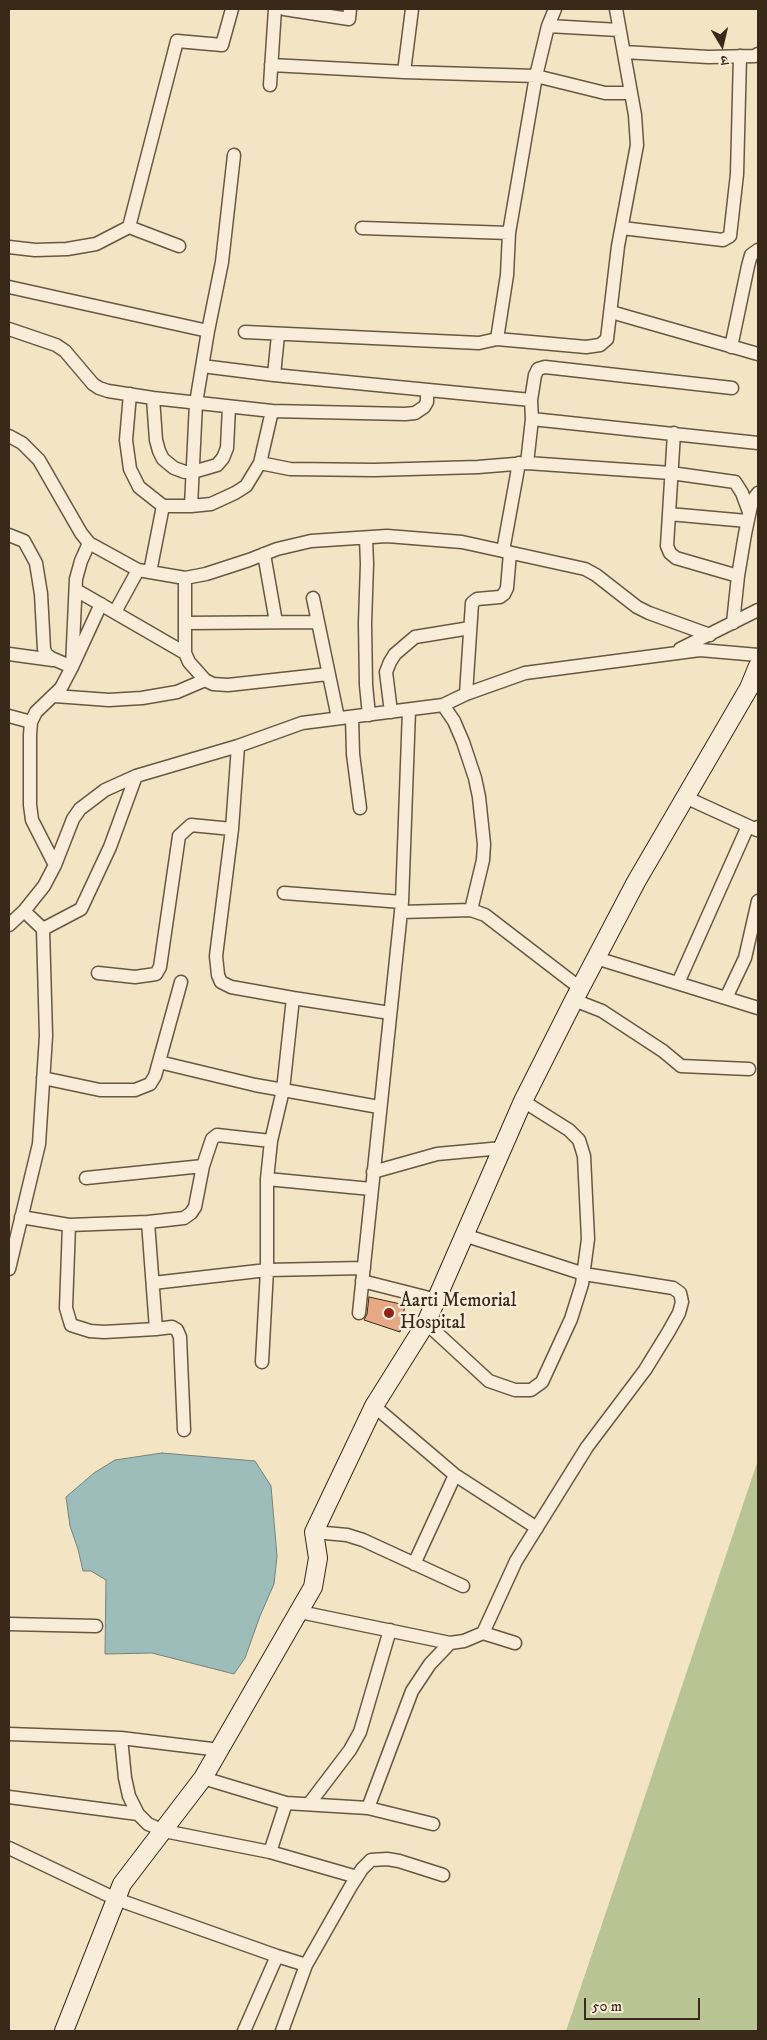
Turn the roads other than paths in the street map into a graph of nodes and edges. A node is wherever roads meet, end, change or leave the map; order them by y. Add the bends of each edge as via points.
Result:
1 (232, 9) edge
2 (275, 9) edge
3 (284, 9) edge
4 (350, 9) edge
5 (412, 9) edge
6 (555, 9) edge
7 (616, 9) edge
8 (548, 26) junction
9 (619, 30) junction
10 (624, 52) junction
11 (758, 54) edge
12 (740, 56) junction
13 (271, 65) junction
14 (404, 72) junction
15 (536, 76) junction
16 (270, 84) dead end
17 (631, 93) junction
18 (234, 155) dead end
19 (129, 227) junction
20 (362, 228) dead end
21 (622, 228) junction
22 (509, 233) junction
23 (179, 246) dead end
24 (9, 247) edge
25 (758, 250) edge
26 (9, 287) edge
27 (611, 312) junction
28 (9, 329) edge
29 (208, 331) junction
30 (245, 332) dead end
31 (278, 335) junction
32 (497, 339) junction
33 (732, 347) junction
34 (758, 354) edge
35 (202, 366) junction
36 (274, 375) junction
37 (732, 388) dead end
38 (427, 390) junction
39 (130, 394) junction
40 (153, 398) junction
41 (531, 400) junction
42 (196, 404) junction
43 (229, 407) junction
44 (272, 411) junction
45 (532, 419) junction
46 (674, 433) junction
47 (9, 436) edge
48 (758, 443) edge
49 (260, 463) junction
50 (523, 463) junction
51 (193, 472) junction
52 (671, 473) junction
53 (758, 494) edge
54 (162, 506) junction
55 (191, 506) junction
56 (668, 514) junction
57 (748, 517) junction
58 (745, 534) junction
59 (9, 535) edge
60 (758, 536) edge
61 (366, 538) junction
62 (89, 543) junction
63 (507, 552) junction
64 (264, 554) junction
65 (144, 571) junction
66 (738, 576) junction
67 (185, 578) junction
68 (76, 590) junction
69 (313, 598) dead end
70 (101, 604) junction
71 (758, 610) edge
72 (115, 612) junction
73 (276, 622) junction
74 (316, 622) junction
75 (185, 623) junction
76 (733, 623) junction
77 (470, 628) junction
78 (710, 635) junction
79 (185, 653) junction
80 (9, 654) edge
81 (667, 655) junction
82 (758, 655) edge
83 (55, 661) junction
84 (758, 666) edge
85 (72, 667) junction
86 (328, 674) junction
87 (204, 680) junction
88 (466, 694) junction
89 (54, 696) junction
90 (443, 705) junction
91 (409, 710) junction
92 (391, 712) junction
93 (369, 715) junction
94 (9, 716) edge
95 (352, 717) junction
96 (338, 718) junction
97 (32, 722) junction
98 (238, 746) junction
99 (136, 776) junction
100 (685, 797) junction
101 (360, 808) dead end
102 (232, 829) junction
103 (755, 829) edge
104 (55, 865) junction
105 (284, 893) dead end
106 (758, 901) edge
107 (402, 907) junction
108 (470, 910) junction
109 (24, 911) junction
110 (9, 925) edge
111 (43, 929) junction
112 (596, 958) junction
113 (98, 974) dead end
114 (181, 982) dead end
115 (678, 983) junction
116 (577, 994) junction
117 (293, 998) junction
118 (726, 998) junction
119 (758, 1008) edge
120 (390, 1013) junction
121 (159, 1062) junction
122 (749, 1069) dead end
123 (43, 1078) junction
124 (283, 1090) junction
125 (523, 1100) junction
126 (380, 1107) junction
127 (271, 1141) junction
128 (502, 1148) junction
129 (203, 1166) junction
130 (373, 1172) junction
131 (86, 1178) dead end
132 (267, 1179) junction
133 (371, 1189) junction
134 (21, 1217) junction
135 (148, 1222) junction
136 (69, 1225) junction
137 (464, 1235) junction
138 (364, 1268) junction
139 (9, 1270) edge
140 (266, 1270) junction
141 (584, 1274) junction
142 (362, 1281) junction
143 (153, 1283) junction
144 (437, 1300) junction
145 (359, 1313) dead end
146 (426, 1323) junction
147 (156, 1329) junction
148 (262, 1362) dead end
149 (374, 1406) junction
150 (184, 1430) dead end
151 (455, 1476) junction
152 (537, 1528) junction
153 (314, 1532) junction
154 (414, 1564) junction
155 (463, 1586) dead end
156 (300, 1612) junction
157 (9, 1624) edge
158 (96, 1626) dead end
159 (390, 1630) junction
160 (484, 1633) junction
161 (450, 1643) junction
162 (515, 1643) dead end
163 (9, 1734) edge
164 (121, 1738) junction
165 (220, 1750) junction
166 (203, 1778) junction
167 (9, 1797) edge
168 (286, 1803) junction
169 (309, 1804) junction
170 (368, 1808) junction
171 (138, 1814) junction
172 (433, 1824) dead end
173 (164, 1831) junction
174 (9, 1848) edge
175 (270, 1852) junction
176 (443, 1875) dead end
177 (357, 1877) junction
178 (116, 1899) junction
179 (277, 1956) junction
180 (306, 1965) junction
181 (64, 2031) edge
182 (244, 2031) edge
183 (282, 2031) edge

1 - 19 street via 222,45 177,41
2 - 13 street
3 - 4 street via 348,19
5 - 14 street
6 - 8 street
7 - 9 street
8 - 9 street
8 - 15 street
9 - 10 street
10 - 12 street
10 - 17 street
11 - 12 street
12 - 21 street via 737,174 730,236 723,240
13 - 14 street
13 - 16 street
14 - 15 street
15 - 17 street via 604,94
15 - 22 street
17 - 21 street via 637,145
18 - 29 street via 222,262
19 - 23 street
19 - 24 street via 96,244 67,249
20 - 22 street
21 - 27 street
22 - 32 street via 506,285
25 - 33 street via 751,255 748,266
26 - 29 street
27 - 32 street via 608,339 600,345 571,346
27 - 33 street
28 - 39 street via 65,350 99,388
29 - 35 street
30 - 31 street
31 - 32 street via 478,343
31 - 36 street
33 - 34 street
35 - 36 street
35 - 42 street
36 - 38 street
37 - 41 street via 545,366 534,375
38 - 41 street
38 - 44 street via 427,402 415,413
39 - 40 street
39 - 54 street via 126,440 130,469 139,487
40 - 42 street
40 - 51 street via 156,440 163,459 174,468
41 - 45 street
42 - 43 street
42 - 51 street
43 - 44 street
43 - 51 street via 223,458
44 - 49 street
45 - 46 street
45 - 50 street
46 - 48 street
46 - 52 street
47 - 62 street via 22,443 39,460
49 - 50 street via 290,469 366,470
49 - 55 street via 246,486 235,494 211,504
50 - 52 street
50 - 63 street
51 - 55 street
52 - 56 street
52 - 57 street via 734,482 742,493
53 - 57 street via 752,501
54 - 55 street
54 - 65 street
56 - 57 street
56 - 66 street via 667,546 670,553 676,558
57 - 58 street
58 - 60 street
58 - 66 street
59 - 83 street via 24,541 36,563 44,649
61 - 63 street via 387,536 462,542
61 - 64 street via 302,542
61 - 93 street via 365,632
62 - 65 street
62 - 68 street via 81,561
63 - 77 street via 507,588 500,597 477,599 472,603
63 - 78 street via 585,569 637,607
64 - 67 street via 224,569
64 - 73 street
65 - 67 street
65 - 72 street
66 - 76 street
67 - 75 street
68 - 70 street
68 - 85 street
69 - 74 street
70 - 72 street
70 - 85 street
71 - 76 street
72 - 79 street
73 - 74 street
73 - 75 street
74 - 86 street
75 - 79 street
76 - 78 street
77 - 88 street
77 - 92 street via 415,636 396,654 386,672
78 - 81 street
79 - 87 street
80 - 83 street
81 - 82 street via 700,650
81 - 88 street via 524,673
83 - 85 street
84 - 100 street via 750,688
85 - 89 street
86 - 87 street via 228,685
86 - 96 street
87 - 89 street via 177,692 142,698 108,700
88 - 90 street
89 - 97 street via 42,706
90 - 91 street
90 - 108 street via 463,742 479,797 483,860
91 - 92 street
91 - 107 street
92 - 93 street
93 - 95 street
94 - 97 street
95 - 96 street
95 - 101 street
96 - 98 street via 302,723
97 - 104 street via 32,820
98 - 99 street
98 - 102 street
99 - 104 street via 105,790 80,809
99 - 111 street via 110,847 81,909
100 - 103 street
100 - 112 street
102 - 113 street via 190,825 179,836 160,968 156,974 136,977
102 - 117 street via 216,956 218,974 221,982 231,987
103 - 115 street
104 - 109 street via 44,886
105 - 107 street
106 - 118 street via 745,958
107 - 108 street
107 - 120 street
108 - 116 street via 496,922
109 - 110 street
109 - 111 street
111 - 123 street via 46,1036
112 - 115 street
112 - 116 street
114 - 121 street
115 - 118 street
116 - 122 street via 681,1066
116 - 125 street
117 - 120 street
117 - 124 street
118 - 119 street
120 - 126 street
121 - 123 street via 150,1084 135,1090 100,1090
121 - 124 street
123 - 134 street via 39,1144
124 - 126 street
124 - 127 street
125 - 128 street
125 - 141 street via 579,1140 586,1177 588,1239
126 - 130 street
127 - 129 street via 218,1135 209,1146
127 - 132 street
128 - 130 street via 437,1154
128 - 137 street
129 - 131 street
129 - 135 street via 192,1213 179,1219
130 - 133 street
132 - 133 street
132 - 140 street
133 - 138 street
134 - 136 street
134 - 139 street
135 - 136 street
135 - 143 street
136 - 147 street via 66,1308 71,1325 90,1332
137 - 141 street
137 - 144 street
138 - 140 street
138 - 142 street
140 - 143 street
140 - 148 street
141 - 146 street via 571,1319 542,1382 531,1390 515,1390 489,1381
141 - 152 street via 673,1288 680,1293 682,1302 669,1332 645,1370 587,1447
142 - 144 street
142 - 145 street
143 - 147 street
144 - 146 street
146 - 149 street
147 - 150 street via 172,1327 180,1336
149 - 151 street
149 - 153 street
151 - 152 street
151 - 154 street
152 - 160 street via 516,1561
153 - 154 street via 363,1540
153 - 156 street via 318,1558 313,1587
154 - 155 street
156 - 159 street
156 - 165 street
157 - 158 street
159 - 161 street
159 - 169 street via 360,1732
160 - 161 street
160 - 162 street
161 - 170 street via 430,1664 412,1691
163 - 164 street
164 - 165 street
164 - 171 street via 129,1796
165 - 166 street
166 - 168 street
166 - 173 street
167 - 171 street
168 - 169 street
168 - 175 street
169 - 170 street
170 - 172 street
171 - 173 street via 148,1824
173 - 175 street
173 - 178 street via 122,1884
174 - 178 street
175 - 177 street
176 - 177 street via 387,1859 371,1860
177 - 180 street
178 - 179 street
178 - 181 street
179 - 180 street
179 - 182 street
180 - 183 street

